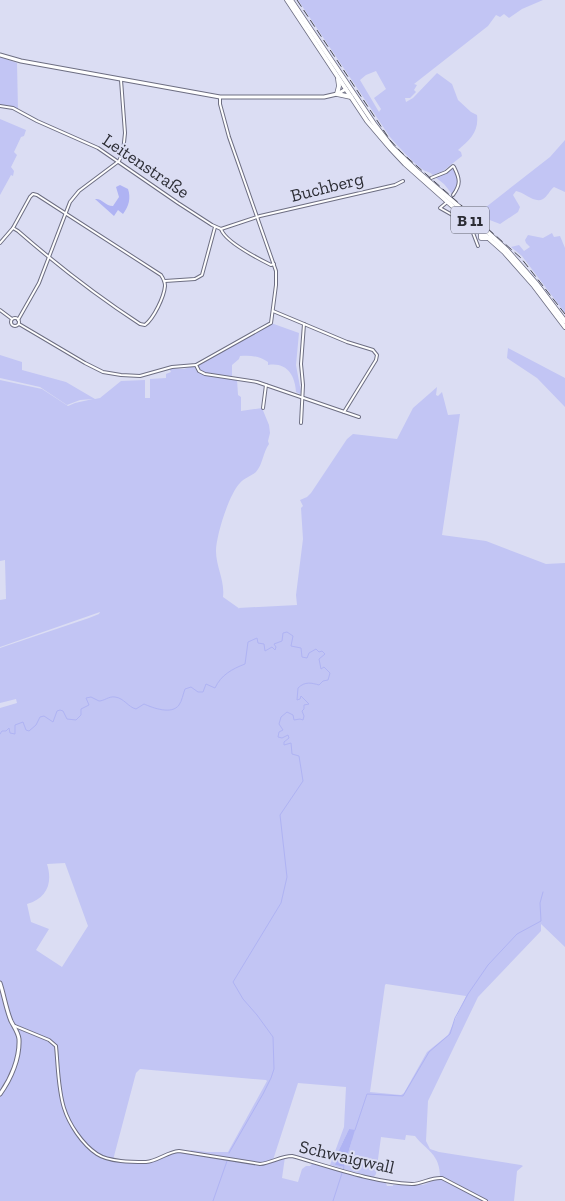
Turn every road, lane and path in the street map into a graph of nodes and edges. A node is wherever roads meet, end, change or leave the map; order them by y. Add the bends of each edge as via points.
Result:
1 (286, 0) edge
2 (291, 0) edge
3 (0, 55) edge
4 (338, 76) junction
5 (121, 80) junction
6 (348, 88) junction
7 (337, 94) junction
8 (220, 97) junction
9 (352, 98) junction
10 (0, 106) edge
11 (119, 161) junction
12 (424, 176) junction
13 (431, 178) junction
14 (403, 181) dead end
15 (431, 183) junction
16 (453, 195) dead end
17 (446, 203) dead end
18 (66, 213) junction
19 (258, 217) junction
20 (215, 227) junction
21 (13, 228) junction
22 (221, 229) junction
23 (480, 229) junction
24 (481, 238) junction
25 (490, 238) junction
26 (477, 241) junction
27 (0, 243) edge
28 (478, 246) dead end
29 (49, 258) junction
30 (274, 264) junction
31 (165, 281) junction
32 (0, 310) edge
33 (273, 311) junction
34 (13, 320) junction
35 (18, 320) junction
36 (565, 321) edge
37 (19, 324) junction
38 (304, 324) junction
39 (565, 327) edge
40 (196, 365) junction
41 (266, 385) junction
42 (304, 398) junction
43 (263, 408) dead end
44 (344, 412) junction
45 (359, 417) dead end
46 (301, 423) dead end
47 (0, 983) edge
48 (15, 1026) junction
49 (0, 1094) edge
50 (486, 1201) edge

1 - 4 main road, B 11
2 - 6 main road, B 11
3 - 5 street
4 - 6 main road, B 11
4 - 7 main road via 340,86
5 - 8 street
5 - 11 street via 125,142
6 - 7 street
6 - 9 main road, B 11
6 - 12 main road, B 11 via 399,154
7 - 8 street via 319,97
7 - 9 main road
8 - 19 street via 229,137
9 - 23 main road, B 11 via 397,156
10 - 11 street, Leitenstraße via 13,108
11 - 18 street via 75,194
11 - 20 street, Leitenstraße
12 - 13 main road
12 - 15 main road, B 11
13 - 15 main road
13 - 16 street via 453,166 460,180
14 - 19 street, Buchberg
15 - 36 main road, B 11 via 507,250
17 - 26 street via 440,208 470,225
18 - 21 street via 33,194
18 - 29 street
18 - 31 street via 161,275
19 - 22 street
19 - 30 street
20 - 22 street, Leitenstraße
20 - 31 street via 202,275 195,279
21 - 27 street
21 - 29 street
22 - 30 street, Leitenstraße via 243,248
23 - 24 main road
23 - 25 main road, B 11
24 - 25 main road
24 - 26 street
25 - 39 main road, B 11 via 534,286
26 - 28 street
29 - 31 street via 74,279 145,325 162,295
29 - 35 street
30 - 33 street
32 - 34 street
33 - 38 street
33 - 40 street via 271,323
34 - 35 street
34 - 37 street via 13,325
35 - 37 street
37 - 40 street via 103,372 140,376 172,367
38 - 42 street via 301,364
38 - 44 street via 373,350 377,355
40 - 41 street via 205,374
41 - 42 street
41 - 43 street
42 - 44 street
42 - 46 street
44 - 45 street
47 - 48 street
48 - 49 street via 19,1038 18,1051 9,1081
48 - 50 street, Schwaigwall via 56,1046 64,1108 86,1144 107,1159 147,1162 179,1151 260,1164 286,1156 375,1179 417,1184 442,1178

